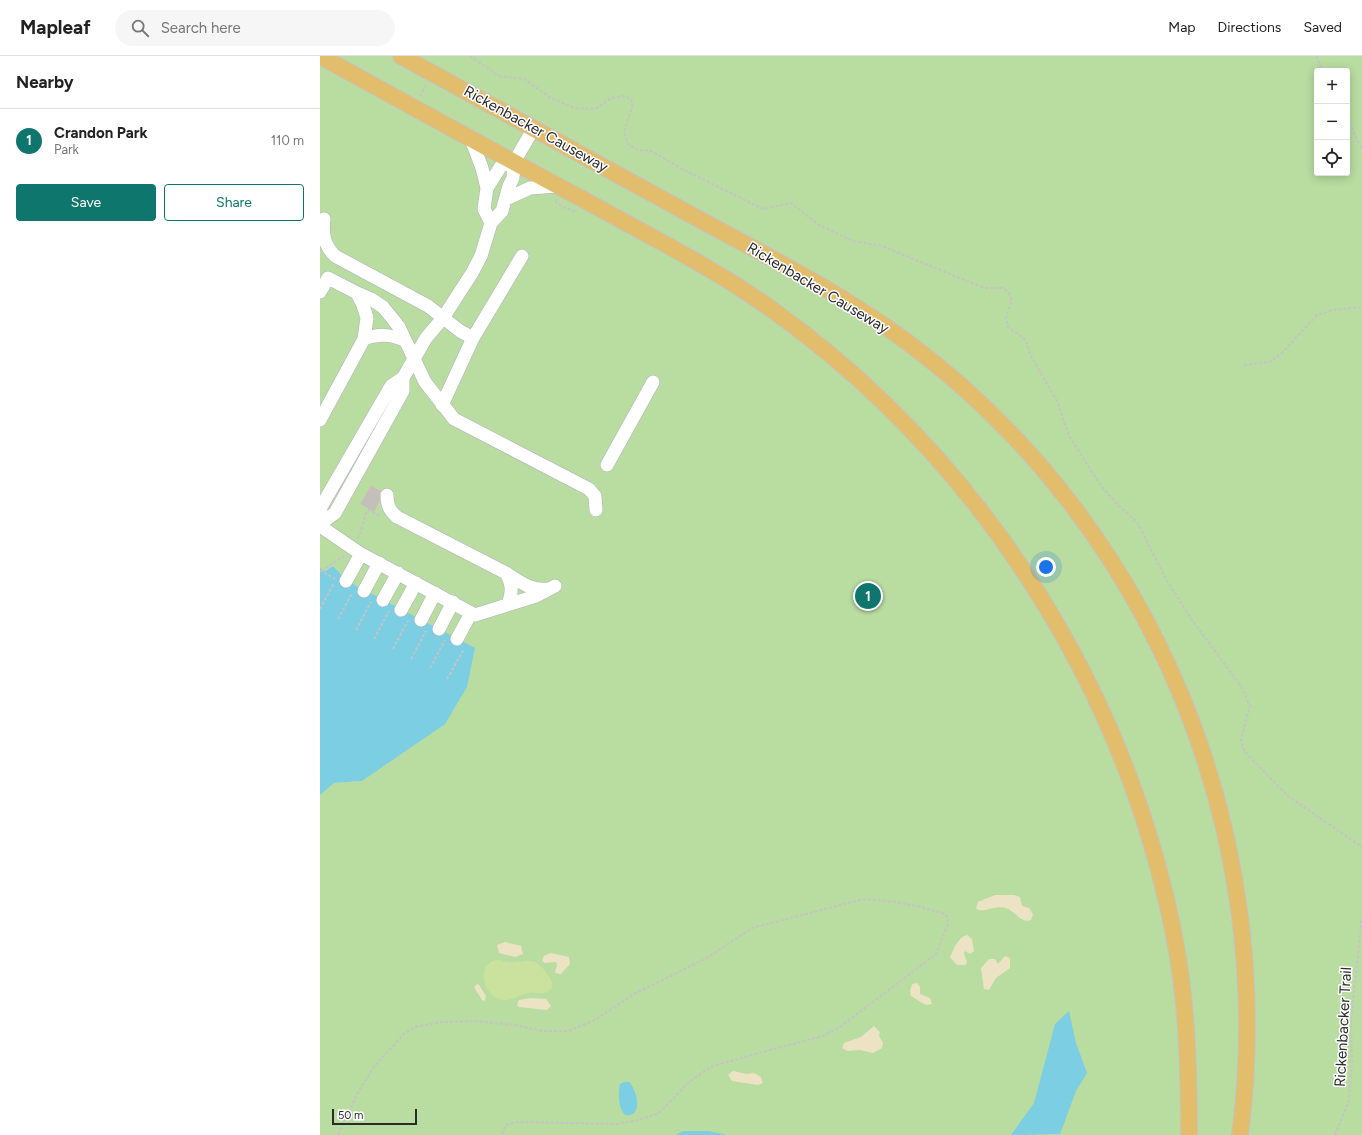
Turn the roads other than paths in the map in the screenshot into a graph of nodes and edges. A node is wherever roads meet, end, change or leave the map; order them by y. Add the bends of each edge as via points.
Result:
1 (320, 56) edge
2 (401, 56) edge
3 (534, 128) junction
4 (471, 140) junction
5 (514, 162) junction
6 (558, 186) junction
7 (487, 188) junction
8 (506, 199) junction
9 (324, 219) dead end
10 (491, 224) junction
11 (522, 256) dead end
12 (320, 292) edge
13 (357, 293) junction
14 (443, 318) junction
15 (474, 338) junction
16 (364, 339) junction
17 (404, 340) junction
18 (417, 364) junction
19 (403, 378) junction
20 (653, 382) dead end
21 (442, 405) junction
22 (320, 420) edge
23 (608, 465) dead end
24 (387, 495) dead end
25 (596, 510) dead end
26 (320, 516) edge
27 (320, 525) edge
28 (356, 550) junction
29 (379, 563) junction
30 (398, 573) junction
31 (506, 573) junction
32 (341, 580) road end
33 (416, 583) junction
34 (435, 593) junction
35 (453, 602) junction
36 (508, 604) junction
37 (471, 613) junction
38 (415, 619) junction
39 (1189, 1135) edge
40 (1240, 1135) edge

1 - 4 main road
2 - 3 main road, Rickenbacker Causeway
3 - 5 lane
3 - 40 main road, Rickenbacker Causeway via 811,280 844,299 908,343 966,392 1009,433 1046,474 1097,540 1137,604 1169,665 1203,751 1225,827 1240,912 1247,993 1246,1072
4 - 5 main road
4 - 7 lane
5 - 6 main road
5 - 7 lane via 501,166
5 - 8 lane via 513,178
6 - 8 lane via 530,188
6 - 39 main road via 709,270 773,310 812,340 878,397 933,452 1014,555 1050,610 1104,714 1134,789 1153,849 1174,937 1180,978 1188,1052
7 - 10 lane via 484,209
8 - 10 lane via 502,211
9 - 14 lane via 324,242 335,256 428,306
10 - 14 lane via 481,256
11 - 15 lane
12 - 13 lane via 328,278
13 - 16 lane via 367,318
13 - 17 lane via 383,307 399,327
14 - 15 lane
14 - 18 lane via 426,338
15 - 21 lane
16 - 17 lane via 377,335 391,335
16 - 22 lane
17 - 18 lane
18 - 19 lane
18 - 21 lane via 425,382
19 - 26 lane via 391,386 321,507
19 - 27 lane via 403,391 335,513
20 - 23 lane
21 - 25 lane via 454,419 589,489 595,496
24 - 31 lane via 390,512
27 - 28 lane
28 - 29 lane
28 - 32 lane
29 - 30 lane
29 - 38 lane
30 - 33 lane
30 - 38 lane
31 - 36 lane via 512,587
31 - 36 lane via 528,587 539,590 555,586 536,596
33 - 34 lane
33 - 38 lane
34 - 35 lane
34 - 38 lane
35 - 37 lane
35 - 38 lane
36 - 37 lane via 488,612 475,615
37 - 38 lane

